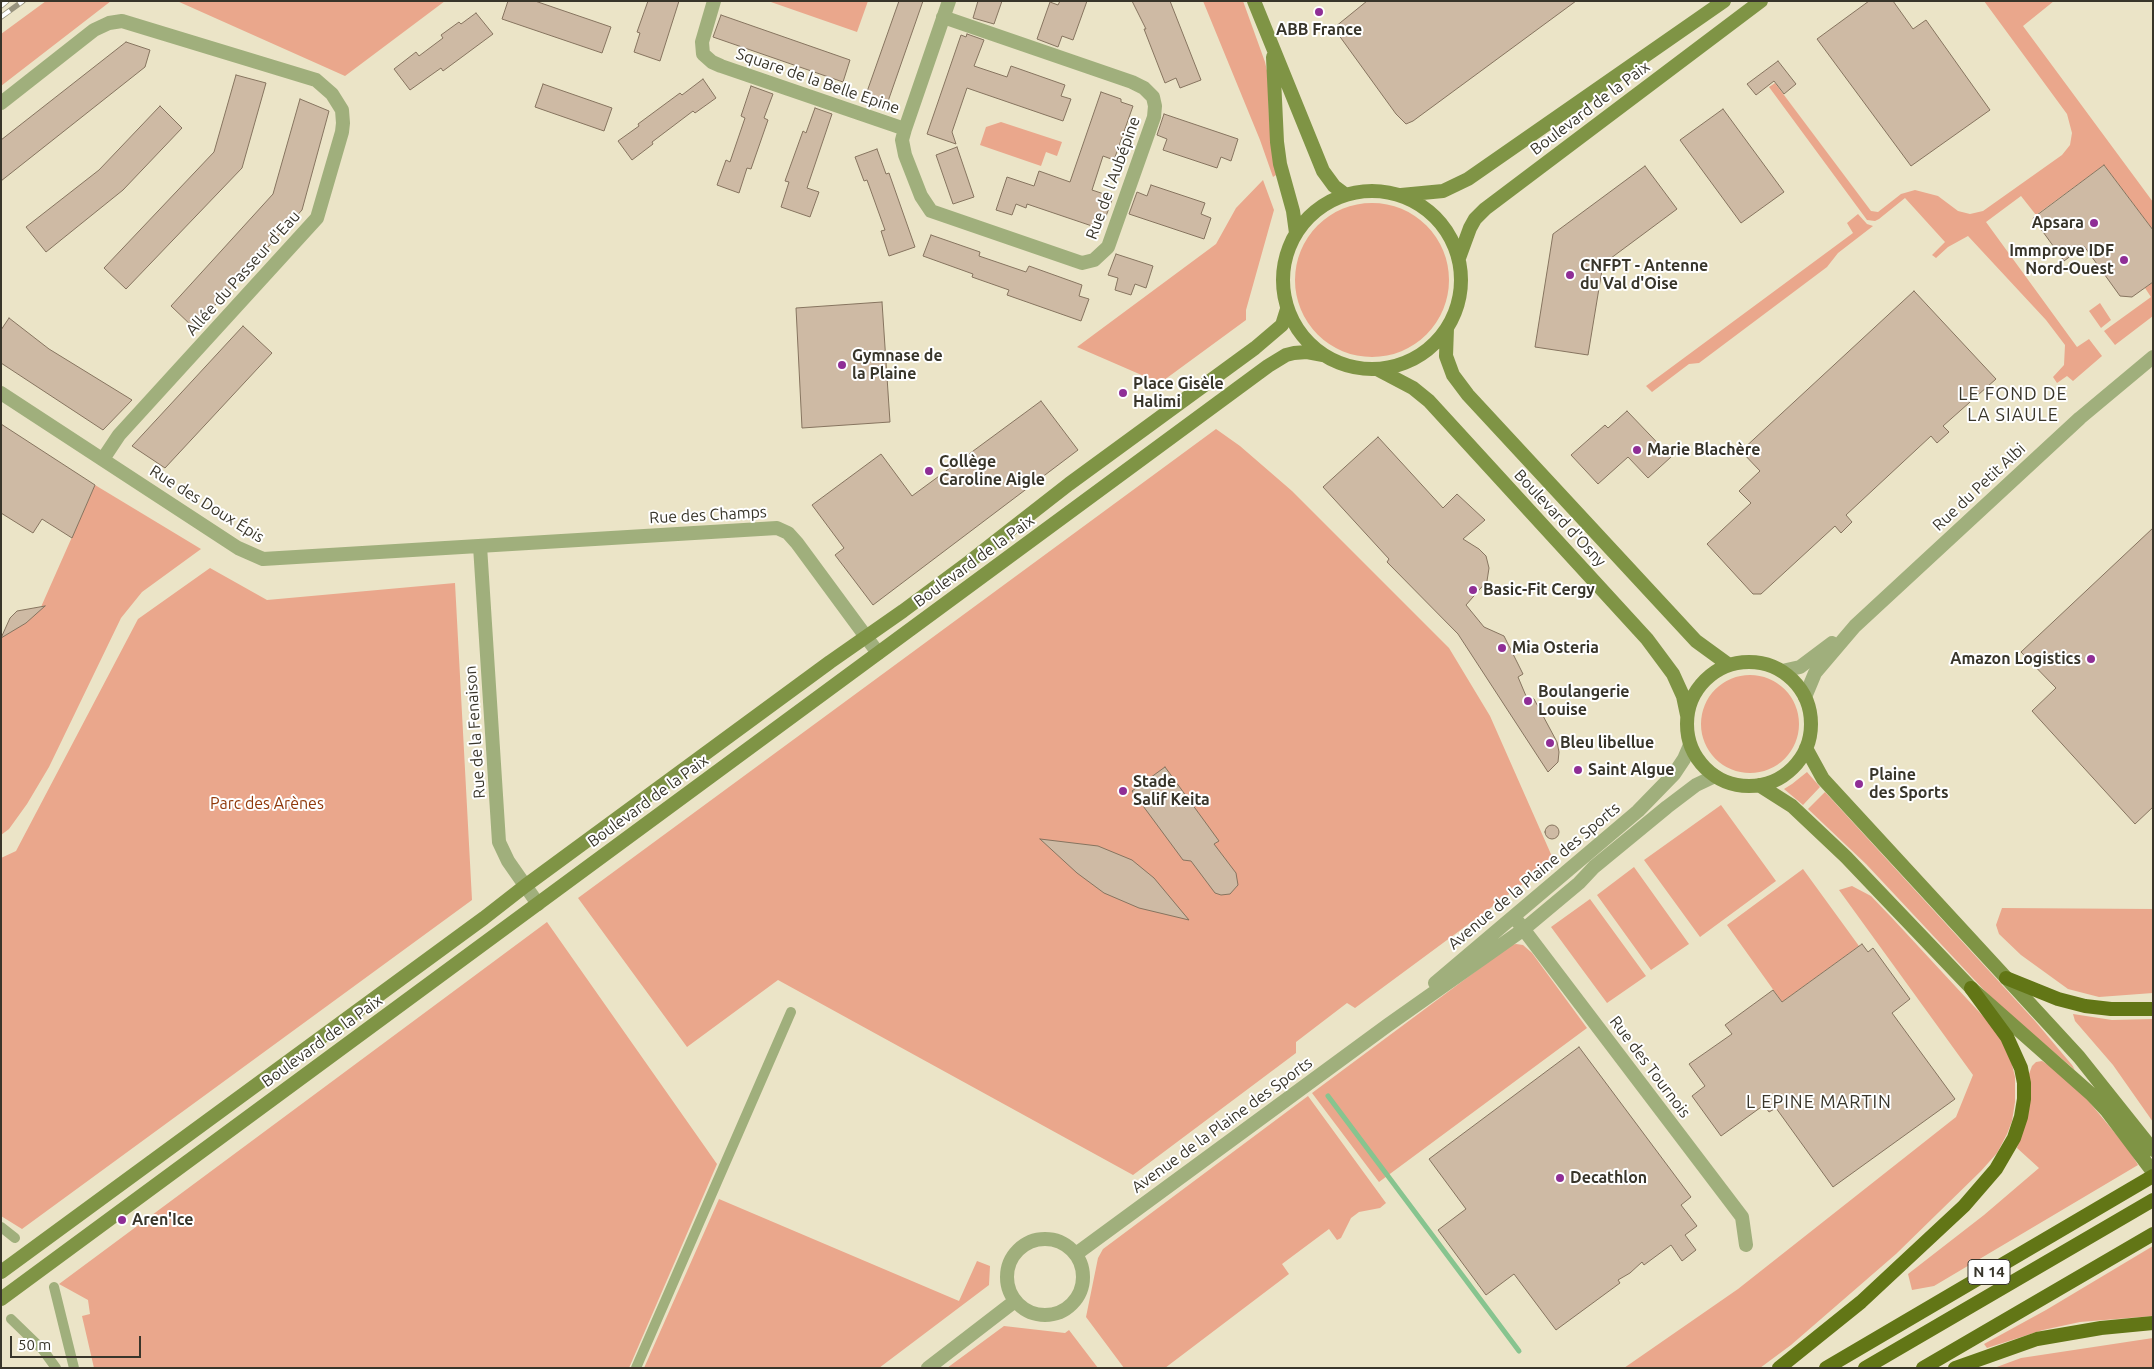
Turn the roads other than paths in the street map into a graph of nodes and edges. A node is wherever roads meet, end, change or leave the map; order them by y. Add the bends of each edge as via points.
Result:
1 (714, 1) edge
2 (949, 1) edge
3 (1254, 1) edge
4 (1724, 1) edge
5 (1761, 1) edge
6 (943, 17) junction
7 (1272, 47) junction
8 (1, 103) edge
9 (904, 129) junction
10 (1346, 195) junction
11 (1398, 195) junction
12 (1296, 233) junction
13 (1458, 258) junction
14 (1287, 309) junction
15 (1447, 328) junction
16 (1323, 355) junction
17 (2153, 356) edge
18 (1377, 369) junction
19 (1, 393) edge
20 (103, 459) junction
21 (480, 546) junction
22 (1855, 626) junction
23 (866, 635) junction
24 (878, 653) junction
25 (1729, 665) junction
26 (1782, 671) junction
27 (1805, 697) junction
28 (1688, 715) junction
29 (1690, 745) junction
30 (1806, 748) junction
31 (1715, 776) junction
32 (1759, 785) junction
33 (525, 886) junction
34 (538, 904) junction
35 (1513, 916) junction
36 (1524, 929) junction
37 (2006, 978) junction
38 (1971, 988) junction
39 (2153, 1009) edge
40 (791, 1012) dead end
41 (1388, 1025) junction
42 (2133, 1134) junction
43 (2153, 1150) edge
44 (2153, 1174) edge
45 (2153, 1200) edge
46 (1, 1228) edge
47 (2153, 1234) edge
48 (15, 1238) dead end
49 (1746, 1245) dead end
50 (1076, 1254) junction
51 (1, 1272) edge
52 (54, 1287) dead end
53 (1, 1299) edge
54 (1015, 1301) junction
55 (11, 1319) dead end
56 (2153, 1323) edge
57 (56, 1368) edge
58 (74, 1368) edge
59 (636, 1368) edge
60 (928, 1368) edge
61 (1779, 1368) edge
62 (1826, 1368) edge
63 (1865, 1368) edge
64 (1923, 1368) edge
65 (1955, 1368) edge

1 - 9 street, Square de la Belle Epine via 702,42 704,54 712,62
2 - 6 street, Square de la Belle Epine
3 - 7 main road
4 - 11 main road, Boulevard de la Paix via 1468,179 1443,191
5 - 13 main road, Boulevard de la Paix via 1485,209 1470,228
6 - 9 street, Square de la Belle Epine
6 - 9 street, Rue de l'Aubépine via 1132,82 1153,97 1154,117 1108,247 1094,260 1082,263 931,211 921,196 905,154
7 - 10 main road via 1323,171
7 - 12 main road via 1277,142
8 - 20 street, Allée du Passeur d'Eau via 94,30 122,21 316,80 332,94 342,110 342,132 317,218 119,435
10 - 11 main road via 1372,191
10 - 12 main road via 1318,209
11 - 13 main road via 1416,202 1438,220
12 - 14 main road via 1283,270
13 - 15 main road via 1460,297
14 - 16 main road via 1303,337
14 - 23 main road, Boulevard de la Paix via 1282,325 1255,348 903,611
15 - 18 main road via 1432,346 1417,357 1401,365
15 - 25 main road, Boulevard d'Osny via 1446,356 1453,375 1468,395 1696,641
16 - 18 main road via 1353,368
16 - 24 main road, Boulevard de la Paix via 1294,353 1268,366
17 - 22 street, Rue du Petit Albi via 2080,418
18 - 28 main road, Boulevard d'Osny via 1414,388 1429,401 1647,639 1673,674
19 - 20 street, Rue des Doux Épis
20 - 21 street, Rue des Doux Épis via 238,548 263,559
21 - 23 street, Rue des Champs via 777,528 788,533 797,543
21 - 33 street, Rue de la Fenaison via 500,842
22 - 26 street, Rue du Petit Albi via 1800,667
22 - 27 street, Rue du Petit Albi via 1815,673
23 - 24 street, Rue des Champs
23 - 33 main road, Boulevard de la Paix
24 - 34 main road, Boulevard de la Paix
25 - 26 main road via 1755,662
25 - 28 main road via 1712,674 1698,688
26 - 27 main road
27 - 30 main road via 1811,721
28 - 29 main road
29 - 31 main road via 1700,762
29 - 35 street, Avenue de la Plaine des Sports via 1678,769 1661,789
30 - 32 main road via 1784,775
30 - 37 main road via 1823,779
31 - 32 main road via 1737,785
31 - 36 street, Avenue de la Plaine des Sports via 1696,785 1667,807
32 - 38 main road via 1792,806 1846,857
33 - 34 street, Rue de la Fenaison
33 - 51 main road, Boulevard de la Paix
34 - 53 main road, Boulevard de la Paix
35 - 36 street, Rue des Tournois
35 - 41 street, Avenue de la Plaine des Sports
36 - 41 street, Avenue de la Plaine des Sports
36 - 49 street, Rue des Tournois via 1742,1218
37 - 39 highway via 2085,1006
37 - 42 main road via 2079,1057
38 - 42 main road
38 - 61 highway via 2007,1037 2024,1083 2021,1117 2005,1156 1964,1206 1898,1269 1848,1314
40 - 59 street
41 - 50 street, Avenue de la Plaine des Sports
42 - 43 main road
42 - 44 main road
44 - 62 highway, N 14
45 - 63 highway, N 14
46 - 48 street
47 - 64 highway
50 - 54 street via 1082,1264 1082,1288 1069,1306 1059,1313 1035,1314
50 - 54 street via 1067,1245 1049,1239 1030,1242 1019,1249 1008,1267 1007,1276 1010,1294
52 - 58 street
54 - 60 street
55 - 57 street via 43,1350
56 - 65 highway via 2037,1339

